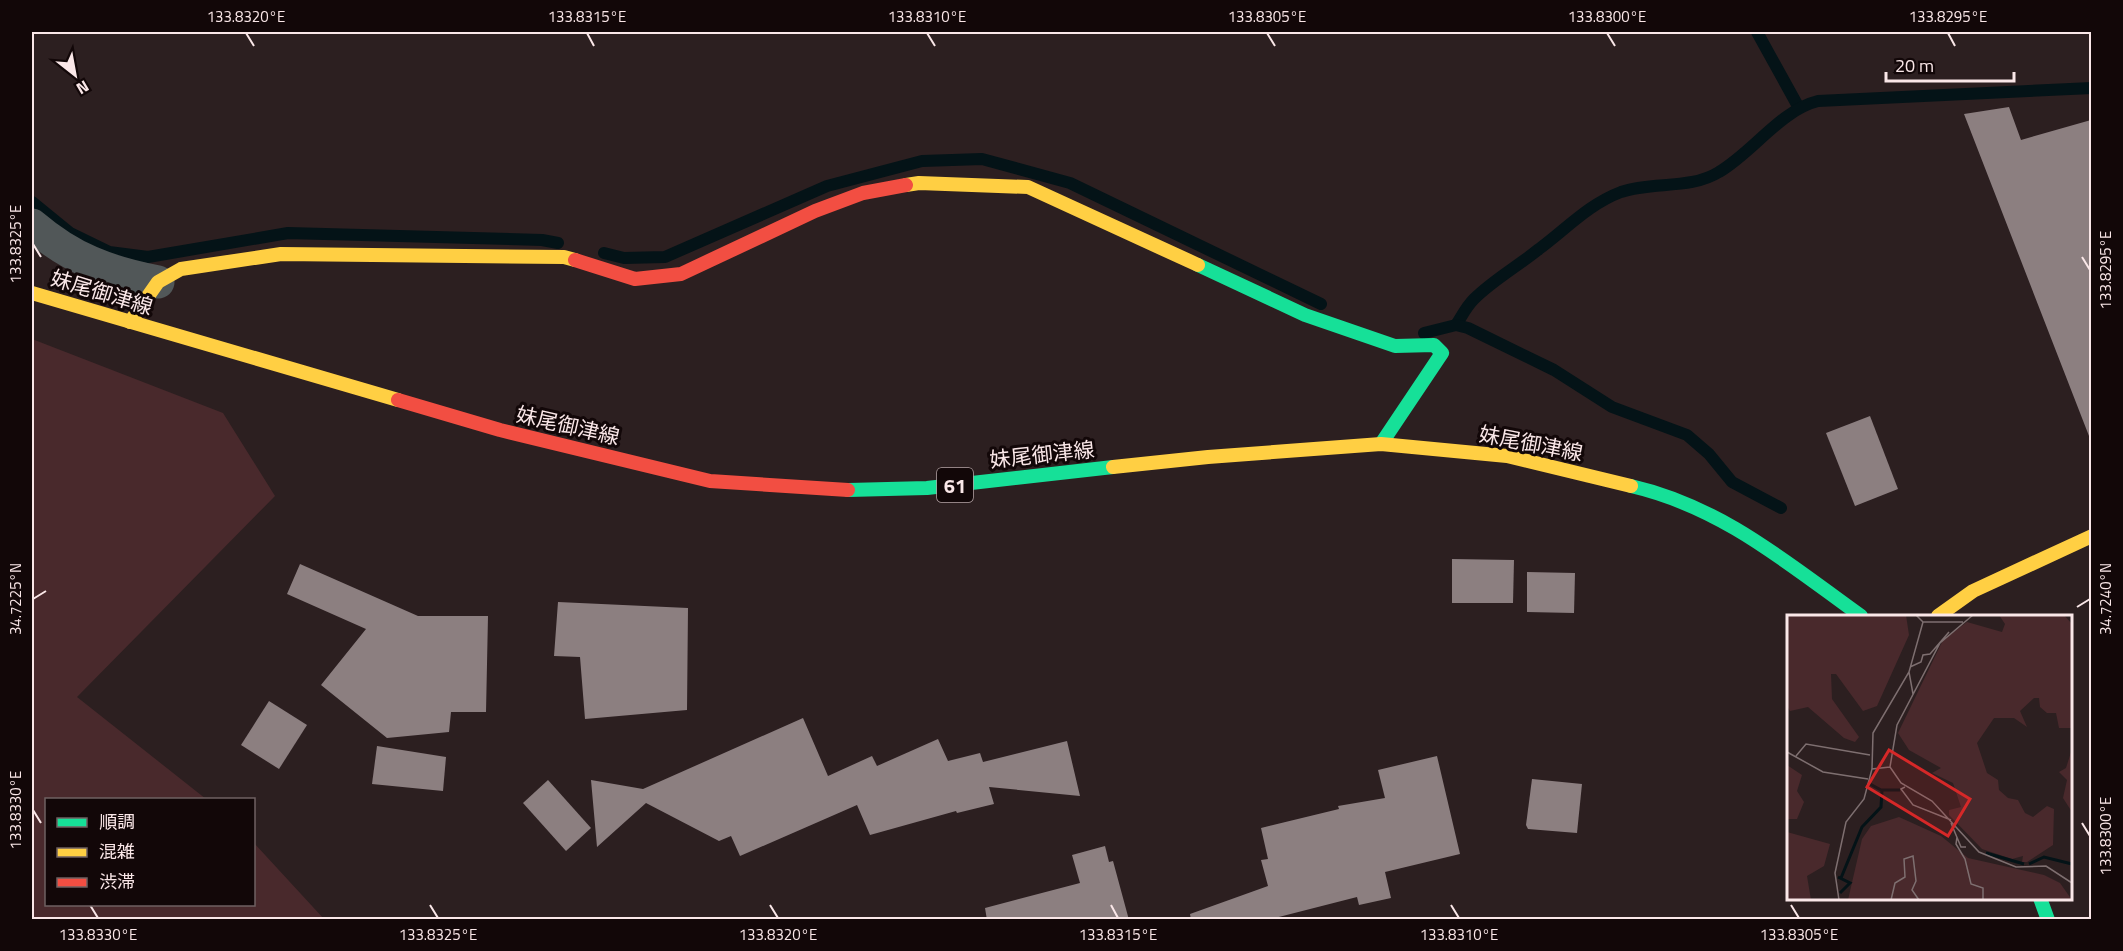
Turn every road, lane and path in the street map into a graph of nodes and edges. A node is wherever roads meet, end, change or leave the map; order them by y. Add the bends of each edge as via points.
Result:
1 (32, 225) edge
2 (158, 282) junction
3 (32, 292) edge
4 (130, 322) junction
5 (1381, 444) junction
6 (2091, 536) edge
7 (1860, 615) edge
8 (1939, 615) edge
9 (2041, 900) edge
10 (2048, 920) edge

1 - 2 street via 56,245 88,263
2 - 4 main road
2 - 5 main road via 181,269 281,254 564,257 635,279 681,274 815,211 863,193 919,183 1028,187 1305,315 1395,346 1434,345 1442,353
3 - 4 main road, 妹尾御津線 / 61
4 - 5 main road, 妹尾御津線 / 61 via 500,430 710,481 829,491 927,488 1208,457
5 - 7 main road, 妹尾御津線 / 61 via 1507,456 1662,493 1744,531
6 - 8 main road via 1973,591
9 - 10 main road

